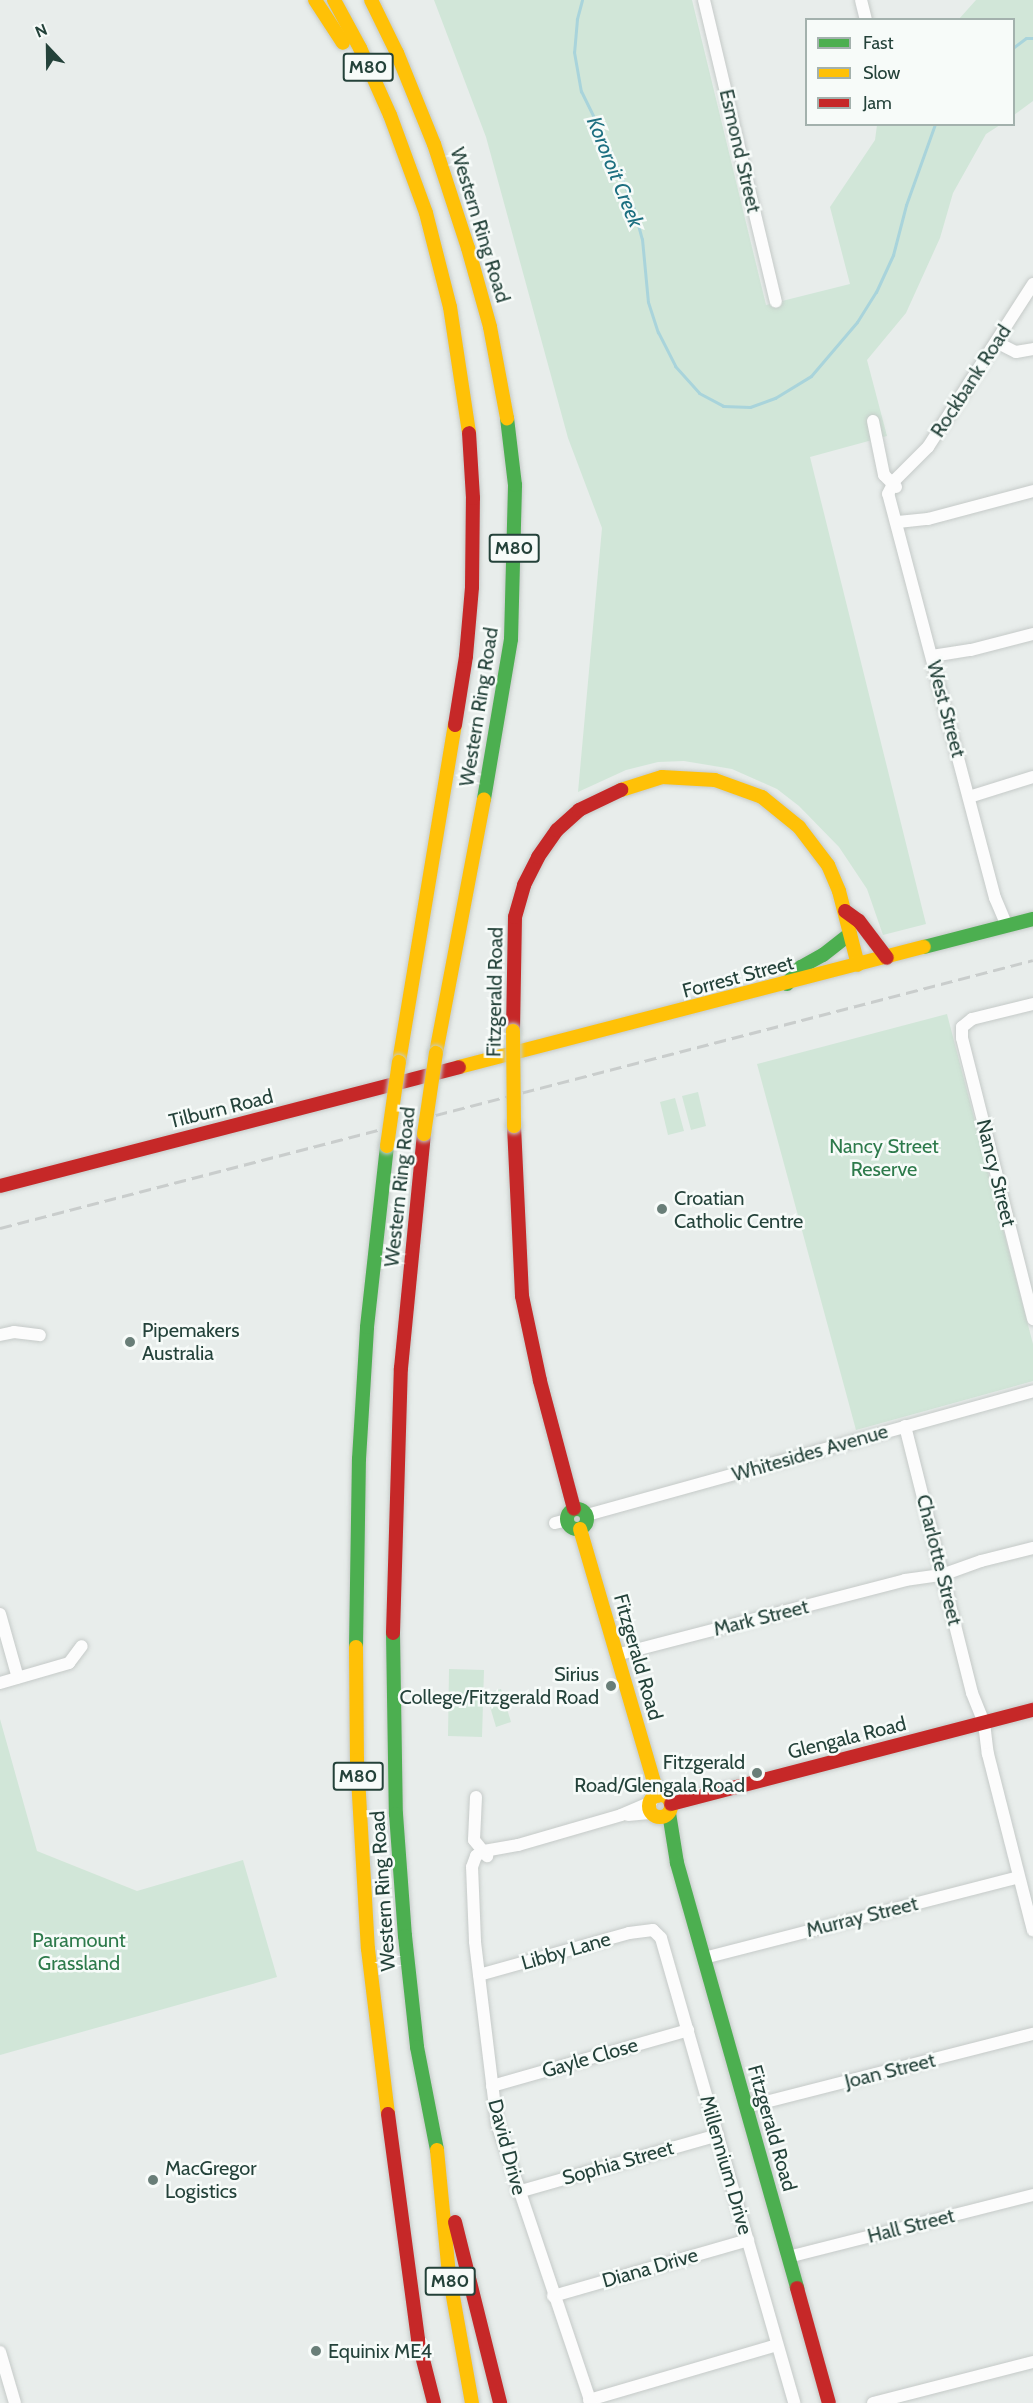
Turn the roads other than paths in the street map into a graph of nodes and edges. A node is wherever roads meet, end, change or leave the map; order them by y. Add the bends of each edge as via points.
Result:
1 (315, 0) edge
2 (334, 0) edge
3 (371, 0) edge
4 (378, 0) edge
5 (704, 0) edge
6 (861, 0) edge
7 (866, 18) edge
8 (397, 53) junction
9 (399, 136) junction
10 (1033, 284) edge
11 (776, 302) dead end
12 (996, 342) junction
13 (1033, 349) edge
14 (873, 421) dead end
15 (894, 486) junction
16 (1033, 491) edge
17 (898, 524) junction
18 (1033, 634) edge
19 (933, 660) junction
20 (1033, 777) edge
21 (968, 793) junction
22 (845, 911) junction
23 (1033, 920) edge
24 (1003, 927) junction
25 (850, 934) junction
26 (887, 957) junction
27 (858, 965) junction
28 (787, 984) junction
29 (1033, 1004) edge
30 (452, 1070) joint
31 (0, 1186) edge
32 (1033, 1318) edge
33 (0, 1335) edge
34 (40, 1335) dead end
35 (1033, 1391) edge
36 (905, 1426) junction
37 (571, 1516) junction
38 (1033, 1548) edge
39 (941, 1571) junction
40 (0, 1614) edge
41 (82, 1646) dead end
42 (616, 1655) junction
43 (18, 1678) junction
44 (0, 1683) edge
45 (1033, 1710) edge
46 (980, 1724) junction
47 (476, 1797) dead end
48 (659, 1807) junction
49 (485, 1852) junction
50 (1020, 1877) junction
51 (653, 1930) joint
52 (1033, 1930) edge
53 (704, 1958) junction
54 (479, 1975) junction
55 (688, 2030) junction
56 (1033, 2034) edge
57 (492, 2086) junction
58 (746, 2107) junction
59 (718, 2135) junction
60 (438, 2158) junction
61 (518, 2192) junction
62 (1033, 2194) edge
63 (748, 2240) junction
64 (788, 2257) junction
65 (553, 2296) junction
66 (777, 2346) junction
67 (0, 2352) edge
68 (1033, 2362) edge
69 (590, 2401) edge
70 (15, 2403) edge
71 (434, 2403) edge
72 (472, 2403) edge
73 (500, 2403) edge
74 (794, 2403) edge
75 (829, 2403) edge
76 (873, 2403) edge

1 - 9 main road via 369,81
2 - 9 main road, Western Ring Road / M80
3 - 8 main road, Western Ring Road / M80
4 - 8 main road
5 - 11 street, Esmond Street
6 - 7 street
8 - 60 main road, Western Ring Road / M80, bridge via 434,144 490,327 505,401 515,484 511,639 436,1053 401,1368 392,1672 396,1814 417,2047
9 - 71 main road, Western Ring Road / M80, bridge via 426,213 450,307 469,428 473,498 466,656 399,1062 367,1327 356,1557 357,1760 368,1949 418,2340
10 - 12 street, Rockbank Road
12 - 13 street via 1016,352
12 - 15 street, Rockbank Road via 917,469
14 - 15 street, West Street via 884,476
15 - 17 street, West Street
16 - 17 street
17 - 19 street, West Street
18 - 19 street
19 - 21 street, West Street
20 - 21 street
21 - 24 street, West Street
22 - 25 main road, Fitzgerald Road
22 - 26 main road via 859,921
22 - 37 main road, Fitzgerald Road, bridge via 828,865 800,827 762,797 715,780 685,777 662,777 631,785 579,810 557,830 524,885 512,945 518,1269
23 - 24 main road, Forrest Street
24 - 26 main road, Forrest Street
25 - 27 main road, Fitzgerald Road
25 - 28 main road via 801,967
26 - 27 main road, Forrest Street
27 - 28 main road, Forrest Street
28 - 30 main road, Forrest Street
29 - 32 street, Nancy Street via 972,1019 962,1028
30 - 31 main road, Tilburn Road
33 - 34 street
35 - 36 street, Whitesides Avenue
36 - 37 street, Whitesides Avenue
36 - 39 street, Charlotte Street
37 - 42 main road, Fitzgerald Road via 586,1525 580,1529
38 - 39 street, Mark Street
39 - 42 street, Mark Street
39 - 46 street, Charlotte Street
40 - 43 street
41 - 43 street via 69,1663
42 - 48 main road, Fitzgerald Road
43 - 44 street
45 - 46 main road, Glengala Road
46 - 48 main road, Glengala Road
46 - 50 street, Charlotte Street
47 - 49 street via 475,1832
48 - 49 street
48 - 53 main road, Fitzgerald Road
49 - 54 street, David Drive via 474,1881
50 - 52 street, Charlotte Street
50 - 53 street, Murray Street
51 - 54 street, Libby Lane via 629,1933
51 - 55 street, Millennium Drive via 666,1948
53 - 58 main road, Fitzgerald Road
54 - 57 street, David Drive
55 - 57 street, Gayle Close
55 - 59 street, Millennium Drive
56 - 58 street, Joan Street
57 - 61 street, David Drive via 497,2124
58 - 64 main road, Fitzgerald Road
59 - 61 street, Sophia Street
59 - 63 street, Millennium Drive
60 - 72 main road, Western Ring Road / M80 via 449,2274
60 - 73 main road
61 - 65 street, David Drive
62 - 64 street, Hall Street
63 - 65 street, Diana Drive
63 - 66 street, Millennium Drive
64 - 75 main road, Fitzgerald Road
65 - 69 street, David Drive
66 - 69 street
66 - 74 street, Millennium Drive
67 - 70 street
68 - 76 street

